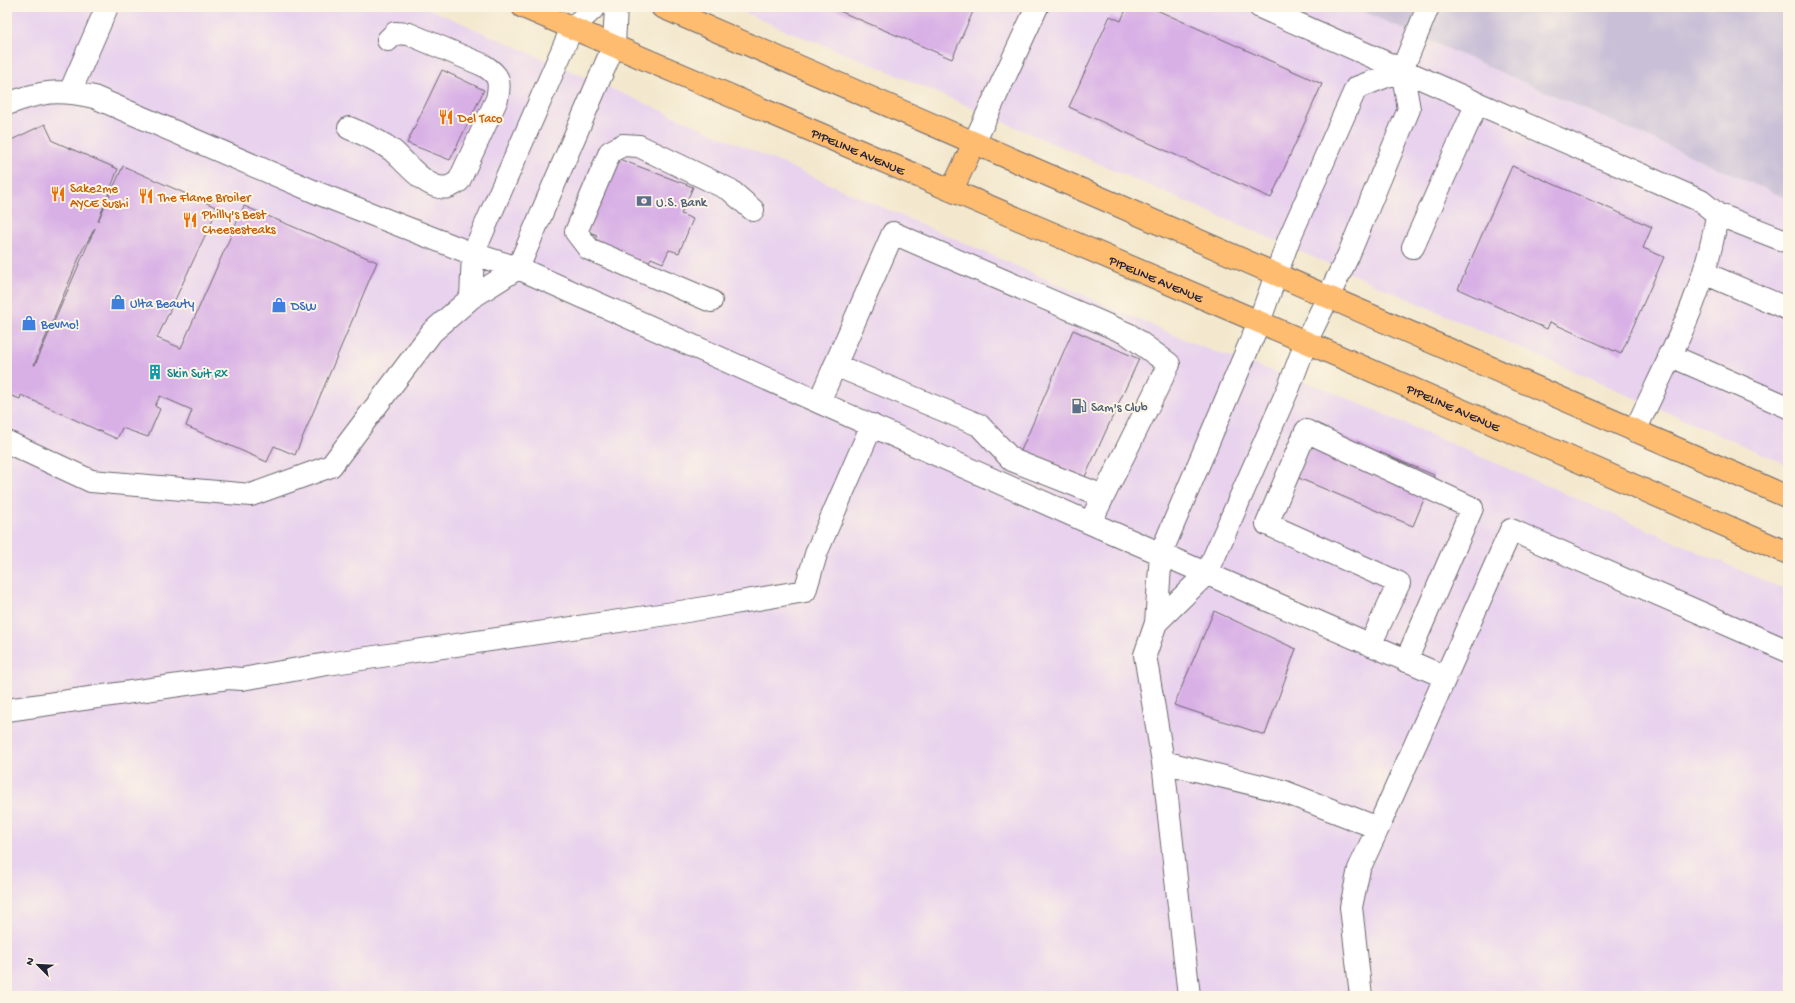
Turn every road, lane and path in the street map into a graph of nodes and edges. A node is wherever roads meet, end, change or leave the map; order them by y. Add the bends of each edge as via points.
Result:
1 (107, 7) edge
2 (524, 7) edge
3 (595, 7) edge
4 (616, 7) edge
5 (662, 7) edge
6 (1037, 7) edge
7 (1260, 7) edge
8 (1428, 7) edge
9 (572, 28) junction
10 (388, 40) dead end
11 (614, 45) junction
12 (1402, 70) junction
13 (70, 92) junction
14 (1477, 103) junction
15 (7, 104) edge
16 (349, 128) dead end
17 (974, 143) junction
18 (952, 190) junction
19 (753, 210) dead end
20 (1717, 214) junction
21 (1788, 242) edge
22 (1413, 247) dead end
23 (473, 254) junction
24 (518, 268) junction
25 (1704, 273) junction
26 (1276, 274) junction
27 (1328, 296) junction
28 (470, 298) junction
29 (711, 301) dead end
30 (1788, 309) edge
31 (1260, 322) junction
32 (1306, 342) junction
33 (1669, 355) junction
34 (835, 365) junction
35 (819, 402) junction
36 (1788, 407) edge
37 (872, 425) junction
38 (1635, 431) junction
39 (7, 442) edge
40 (1103, 496) junction
41 (1788, 498) edge
42 (1090, 523) junction
43 (1161, 553) junction
44 (1788, 553) edge
45 (1207, 573) junction
46 (1156, 623) junction
47 (1370, 645) junction
48 (1788, 651) edge
49 (1406, 661) junction
50 (1445, 677) junction
51 (7, 710) edge
52 (1163, 762) junction
53 (1378, 828) junction
54 (1188, 996) edge
55 (1362, 996) edge

1 - 13 lane
2 - 9 main road, PIPELINE AVENUE
3 - 9 lane
4 - 11 lane
5 - 17 main road
6 - 17 lane
7 - 12 lane
8 - 12 lane
9 - 11 main road, PIPELINE AVENUE
9 - 23 lane
10 - 16 lane via 395,33 409,34 483,65 494,72 500,85 497,99 459,181 448,187 438,187 425,181 392,151 372,138
11 - 18 main road, PIPELINE AVENUE
11 - 24 lane
12 - 14 lane
12 - 26 lane via 1356,88
12 - 27 lane via 1409,109 1348,256
13 - 15 lane via 47,92
13 - 23 lane via 100,100 320,194
14 - 20 lane via 1701,201
14 - 22 lane
17 - 18 main road
17 - 26 main road
18 - 31 main road, PIPELINE AVENUE
19 - 29 lane via 730,190 639,146 624,145 610,152 576,232 589,248
20 - 21 lane
20 - 25 lane via 1713,243
23 - 24 lane
23 - 28 lane
24 - 28 lane
24 - 35 lane
25 - 30 lane
25 - 33 lane
26 - 27 main road
26 - 31 lane
27 - 32 lane
27 - 38 main road
28 - 39 lane via 432,332 331,466 251,495 91,482
31 - 32 main road, PIPELINE AVENUE
31 - 43 lane
32 - 44 main road, PIPELINE AVENUE
32 - 45 lane via 1286,394
33 - 36 lane
33 - 38 lane
34 - 35 lane
34 - 40 lane via 979,425 1012,460
34 - 40 lane via 893,233 1128,334 1169,364
35 - 37 lane
37 - 42 lane
37 - 51 lane via 817,551 805,591 242,679 221,679
38 - 41 main road
40 - 42 lane
42 - 43 lane
43 - 45 lane
43 - 46 lane
45 - 46 lane
45 - 47 lane
46 - 52 lane via 1145,655
47 - 49 lane
47 - 49 lane via 1399,583 1267,524 1306,431 1472,508
48 - 50 lane via 1511,530
49 - 50 lane
50 - 53 lane
52 - 53 lane via 1282,791
52 - 54 lane
53 - 55 lane via 1359,869 1351,907

